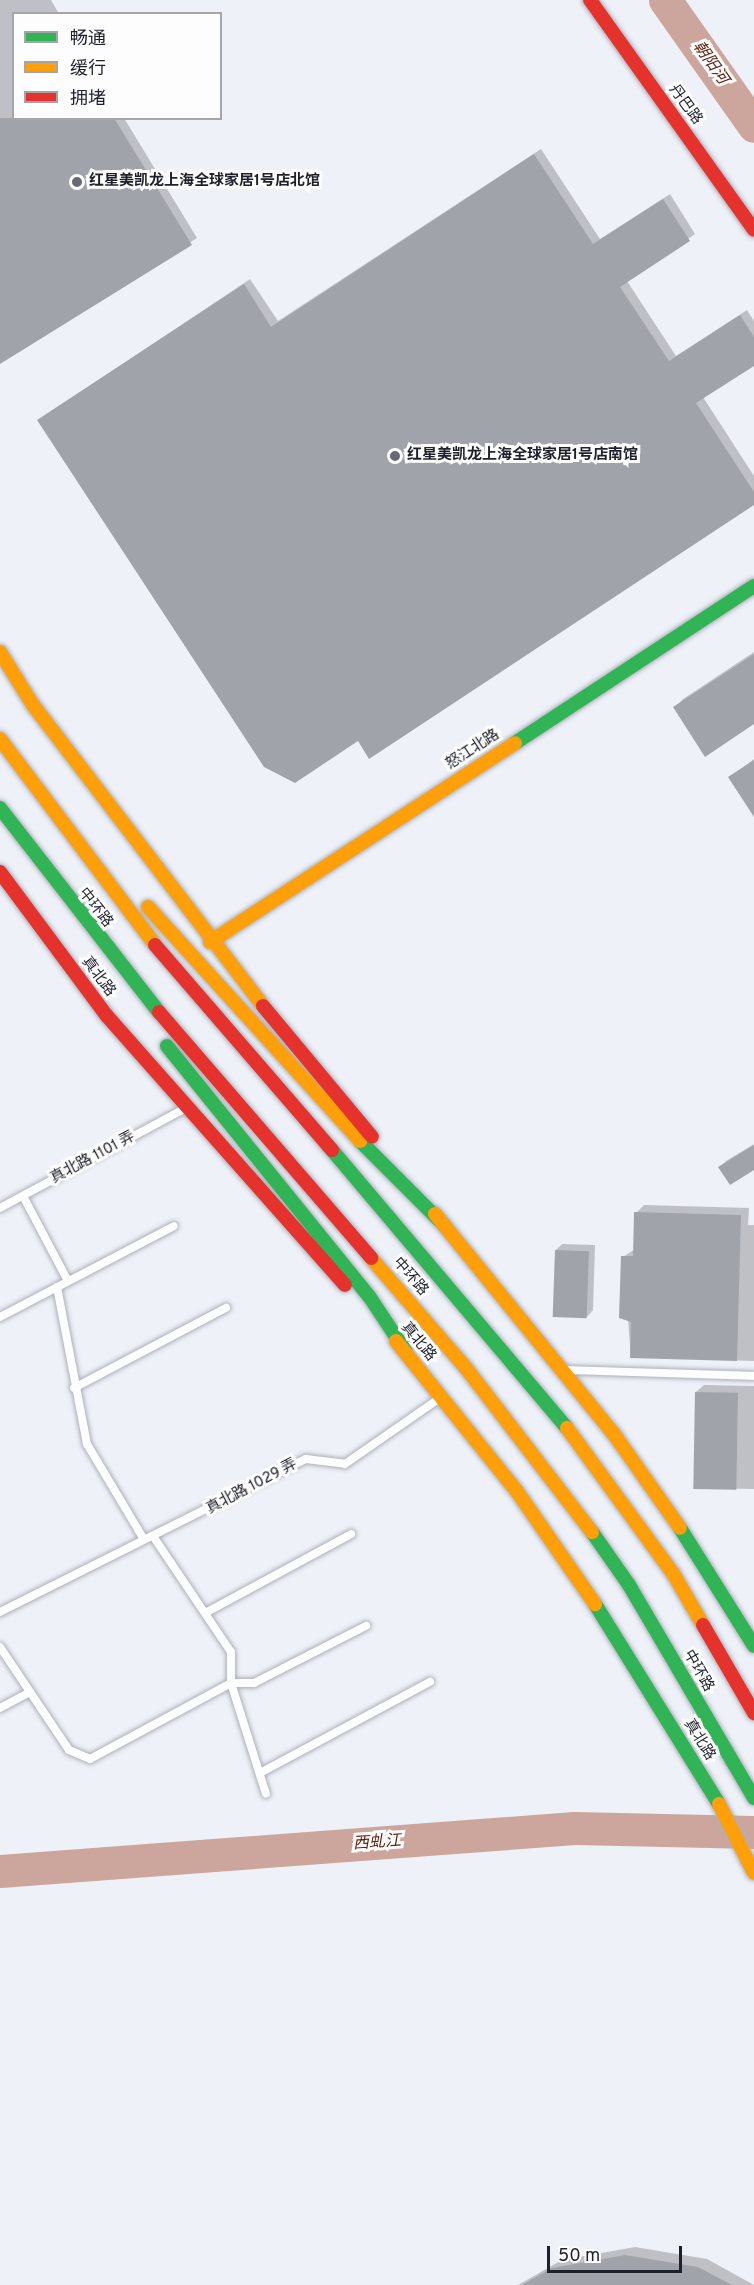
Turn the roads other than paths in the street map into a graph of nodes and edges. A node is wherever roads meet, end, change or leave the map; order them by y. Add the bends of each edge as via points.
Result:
1 (590, 0) edge
2 (754, 230) edge
3 (754, 586) edge
4 (0, 652) edge
5 (0, 738) edge
6 (0, 807) edge
7 (0, 872) edge
8 (91, 930) junction
9 (210, 942) junction
10 (186, 1108) junction
11 (23, 1196) junction
12 (0, 1208) edge
13 (174, 1226) dead end
14 (445, 1226) junction
15 (68, 1281) junction
16 (57, 1287) junction
17 (226, 1308) dead end
18 (0, 1317) edge
19 (405, 1352) junction
20 (563, 1370) junction
21 (754, 1376) edge
22 (74, 1388) junction
23 (441, 1397) junction
24 (351, 1534) dead end
25 (143, 1538) junction
26 (155, 1539) junction
27 (0, 1612) edge
28 (207, 1612) junction
29 (366, 1626) dead end
30 (754, 1646) edge
31 (0, 1647) edge
32 (430, 1682) dead end
33 (231, 1683) junction
34 (30, 1692) junction
35 (0, 1708) edge
36 (754, 1713) edge
37 (260, 1773) junction
38 (266, 1794) dead end
39 (754, 1797) edge
40 (754, 1873) edge

1 - 2 main road, 丹巴路
3 - 9 main road, 怒江北路
4 - 9 main road via 33,705
5 - 14 main road via 228,1000 400,1186
5 - 36 main road, 中环路 via 166,959 498,1340 589,1455 674,1575
6 - 8 main road, 中环路
7 - 10 main road, 真北路 via 107,1016
8 - 19 main road via 177,1060 369,1296
8 - 39 main road, 中环路 via 466,1368 551,1474 629,1586
9 - 14 main road
10 - 11 lane, 真北路 1101 弄
10 - 19 main road, 真北路
11 - 12 lane, 真北路 1101 弄
11 - 15 lane
13 - 15 lane
14 - 20 main road
15 - 16 lane
16 - 18 lane
16 - 22 lane
17 - 22 lane
19 - 23 main road, 真北路
20 - 21 lane
20 - 30 main road via 705,1562
22 - 25 lane via 87,1444
23 - 26 lane, 真北路 1029 弄 via 345,1464 306,1459
23 - 40 main road, 真北路 via 590,1596 725,1814
24 - 28 lane
25 - 26 lane
25 - 27 lane
26 - 28 lane
28 - 33 lane via 231,1652
29 - 33 lane via 254,1683
31 - 34 lane
32 - 37 lane
33 - 34 lane via 90,1759 69,1750
33 - 37 lane
34 - 35 lane
37 - 38 lane

